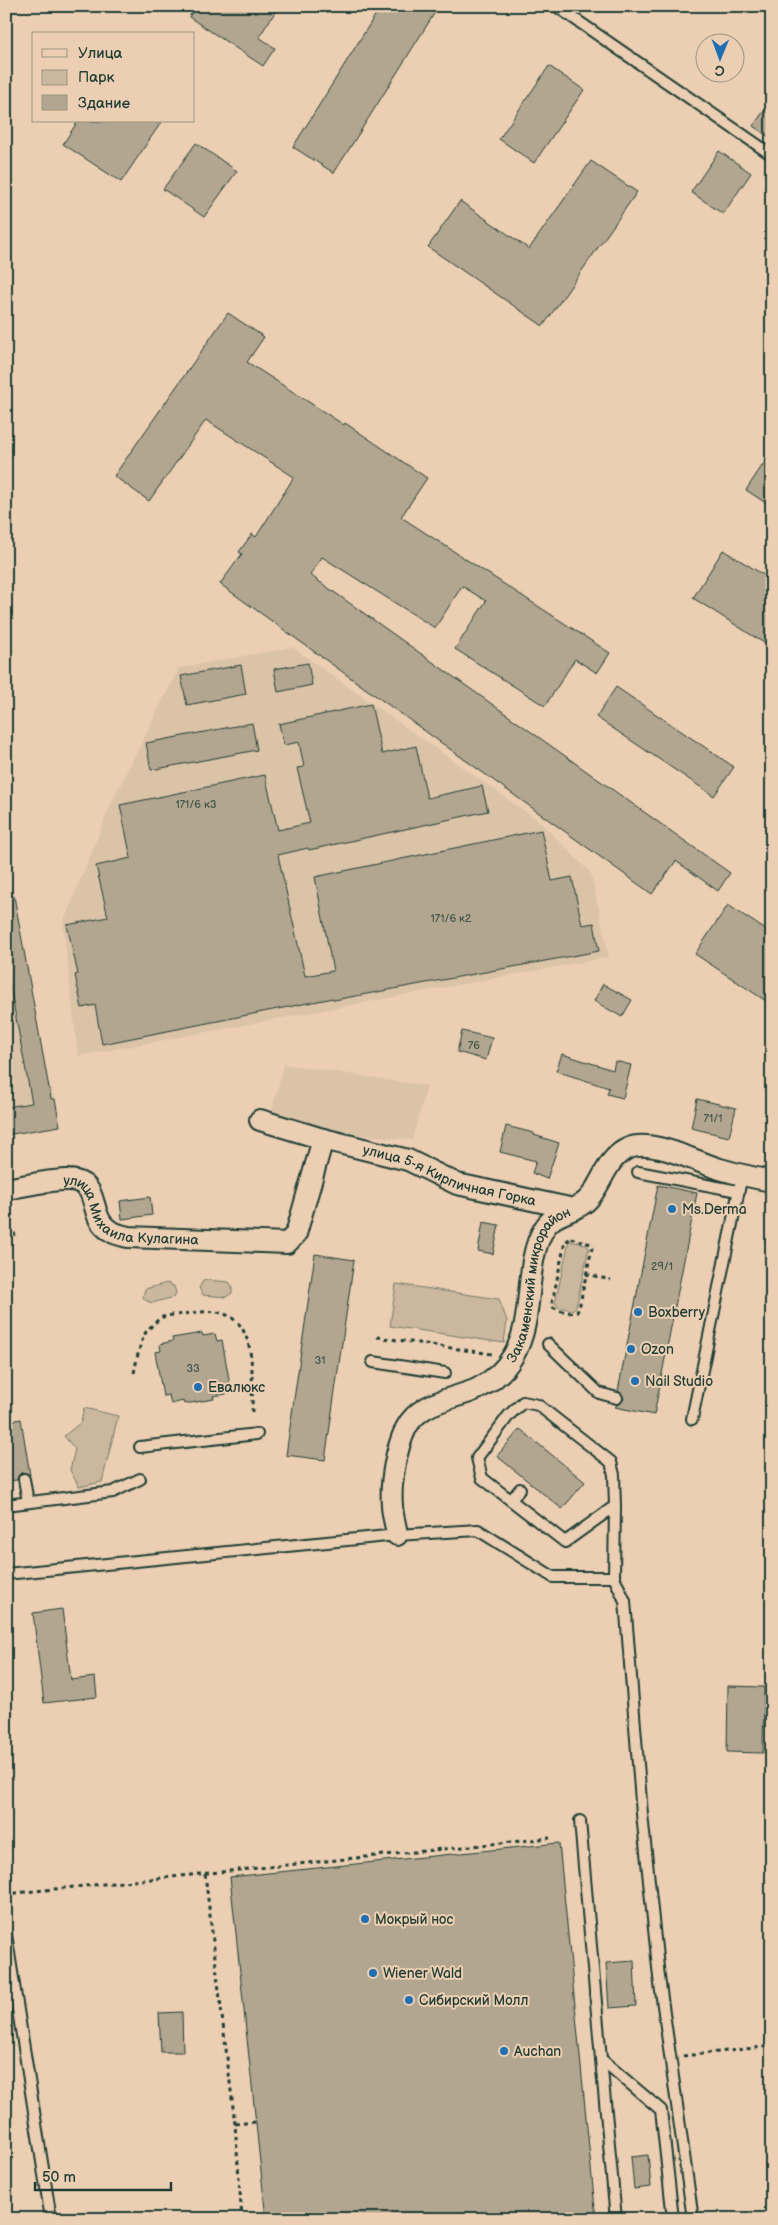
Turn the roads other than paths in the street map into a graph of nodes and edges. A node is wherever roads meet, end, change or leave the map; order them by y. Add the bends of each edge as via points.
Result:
1 (556, 6) edge
2 (772, 155) edge
3 (260, 1120) dead end
4 (323, 1139) junction
5 (638, 1172) dead end
6 (772, 1181) edge
7 (740, 1183) junction
8 (6, 1189) edge
9 (574, 1209) junction
10 (548, 1344) dead end
11 (373, 1362) dead end
12 (445, 1373) dead end
13 (616, 1398) dead end
14 (692, 1419) dead end
15 (257, 1434) dead end
16 (140, 1447) dead end
17 (24, 1479) dead end
18 (140, 1479) dead end
19 (520, 1489) dead end
20 (512, 1499) junction
21 (28, 1502) junction
22 (6, 1505) edge
23 (615, 1506) junction
24 (397, 1535) junction
25 (6, 1574) edge
26 (614, 1577) junction
27 (580, 1821) dead end
28 (6, 1934) edge
29 (601, 2060) junction
30 (50, 2219) edge
31 (616, 2219) edge
32 (673, 2219) edge
33 (693, 2219) edge

1 - 2 lane
3 - 4 street, улица 5-я Кирпичная Горка
4 - 8 street, улица Михаила Кулагина via 296,1234 287,1243 128,1237 114,1234 102,1225 89,1190 81,1183 68,1180
4 - 9 street, улица 5-я Кирпичная Горка via 408,1160 457,1184
5 - 7 lane
6 - 7 street, Закаменский микрорайон
7 - 9 street, Закаменский микрорайон via 720,1169 676,1154 638,1146 619,1154 608,1165 589,1198
7 - 14 lane
9 - 24 street, Закаменский микрорайон via 559,1214 545,1226 538,1241 524,1329 513,1357 491,1381 422,1410 411,1418 398,1449 394,1477 392,1505
10 - 13 lane via 599,1393
11 - 12 lane
15 - 16 lane
17 - 21 lane
18 - 21 lane via 114,1492
19 - 20 lane
20 - 23 lane via 565,1542
20 - 23 lane via 482,1478 477,1458 509,1415 523,1402 538,1405 611,1462
21 - 22 lane
23 - 26 lane
24 - 25 lane
24 - 26 lane via 478,1530 553,1577
26 - 33 lane via 625,1600 659,1977
27 - 29 lane
28 - 30 lane
29 - 31 lane
29 - 32 lane via 661,2110

